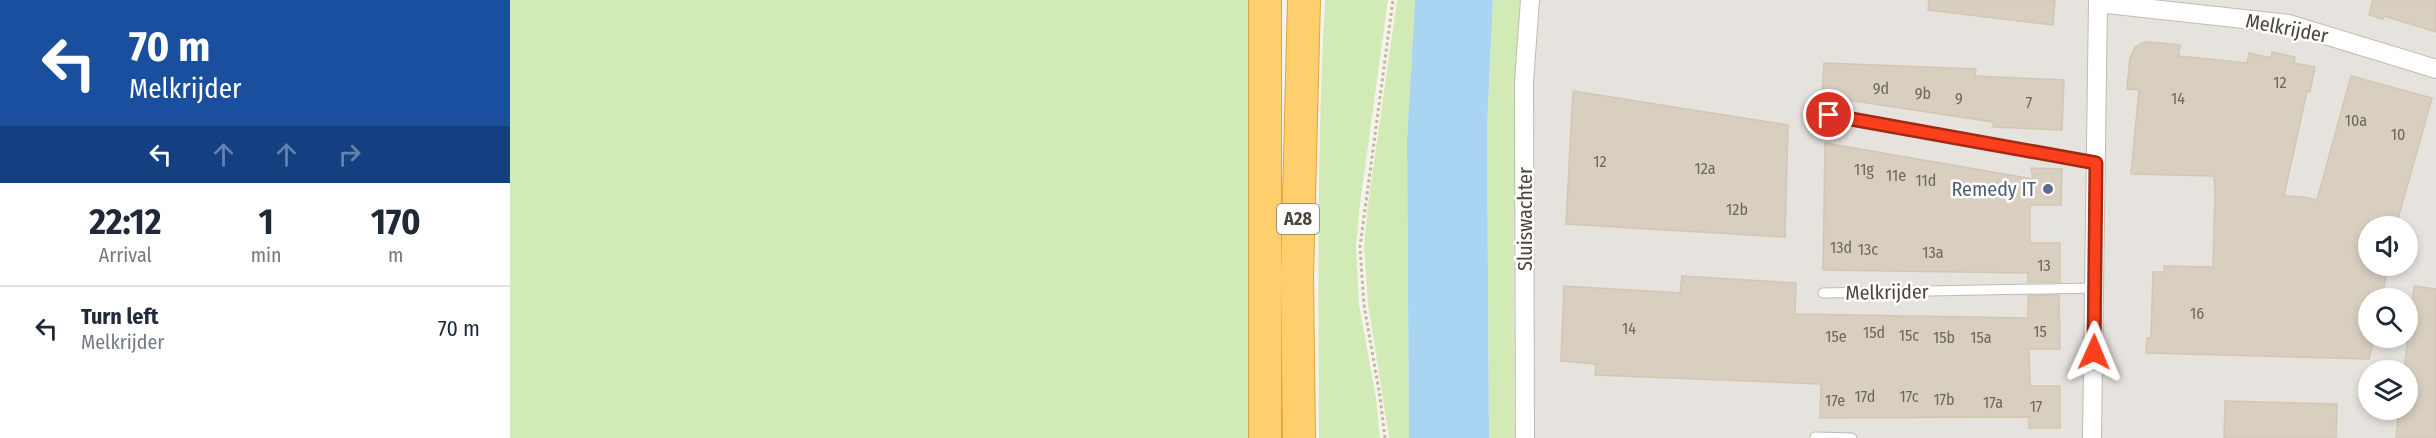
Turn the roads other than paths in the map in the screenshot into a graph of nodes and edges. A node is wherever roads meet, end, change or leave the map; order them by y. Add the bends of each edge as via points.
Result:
1 (1265, 0) edge
2 (1304, 0) edge
3 (1530, 0) edge
4 (2098, 1) edge
5 (2436, 69) edge
6 (1829, 115) dead end
7 (2096, 163) junction
8 (2095, 288) junction
9 (1823, 293) dead end
10 (1815, 437) edge
11 (1265, 438) edge
12 (1299, 438) edge
13 (1525, 438) edge
14 (1852, 438) edge
15 (2092, 438) edge

1 - 11 highway, A28
2 - 12 highway, A28 via 1297,277
3 - 13 street, Sluiswachter via 1524,82
4 - 5 street, Melkrijder via 2289,24
4 - 7 street, Melkrijder
6 - 7 lane
7 - 8 street, Melkrijder
8 - 9 lane, Melkrijder
8 - 15 street, Melkrijder
10 - 14 lane

